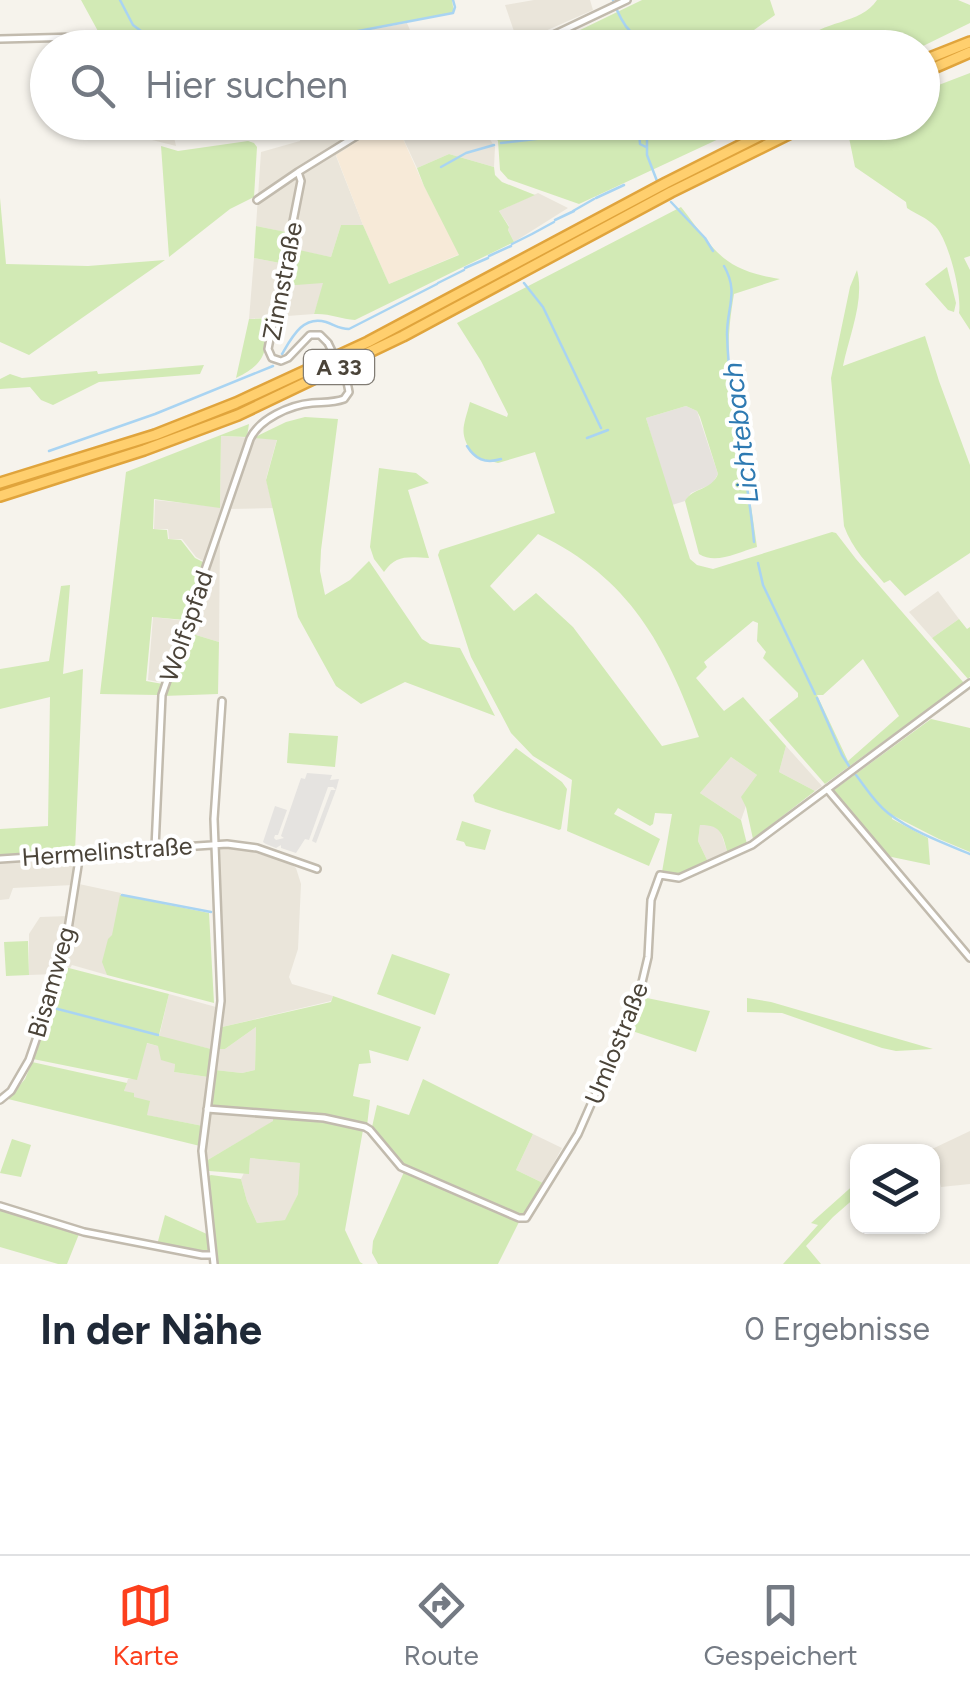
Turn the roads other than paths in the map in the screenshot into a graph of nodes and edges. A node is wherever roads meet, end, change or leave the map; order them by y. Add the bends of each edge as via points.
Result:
1 (625, 1) edge
2 (564, 30) edge
3 (30, 38) edge
4 (0, 39) edge
5 (970, 42) edge
6 (970, 52) edge
7 (940, 54) edge
8 (940, 65) edge
9 (348, 140) edge
10 (756, 140) edge
11 (774, 140) edge
12 (298, 172) junction
13 (669, 188) junction
14 (658, 194) junction
15 (257, 200) dead end
16 (0, 483) edge
17 (0, 496) edge
18 (220, 526) joint
19 (970, 683) edge
20 (222, 701) dead end
21 (827, 790) junction
22 (215, 844) junction
23 (154, 848) junction
24 (80, 853) junction
25 (0, 859) edge
26 (317, 869) dead end
27 (970, 958) edge
28 (0, 1100) edge
29 (208, 1109) junction
30 (0, 1206) edge
31 (213, 1254) junction
32 (214, 1264) edge

1 - 2 street
3 - 4 street
5 - 7 highway
6 - 8 highway
9 - 12 street
10 - 13 highway, A 33
11 - 13 highway, A 33
12 - 15 street
12 - 18 street, Zinnstraße, bridge via 268,349 281,362 320,335 349,392 344,399 297,406 254,430
13 - 14 highway, A 33
14 - 16 highway, A 33 via 236,403
14 - 17 highway, A 33 via 403,336 238,415
18 - 23 street, Wolfspfad via 162,695
19 - 21 street, Umlostraße
20 - 22 street
21 - 27 street
21 - 29 street, Umlostraße via 730,856 678,878 660,875 639,995 578,1134 526,1218 400,1167 365,1127
22 - 23 street, Hermelinstraße
22 - 26 street via 252,846
22 - 29 street via 220,1001
23 - 24 street, Hermelinstraße
24 - 25 street, Hermelinstraße
24 - 28 street, Bisamweg via 63,961 29,1060
29 - 31 street via 202,1150
30 - 31 street via 84,1232
31 - 32 street

